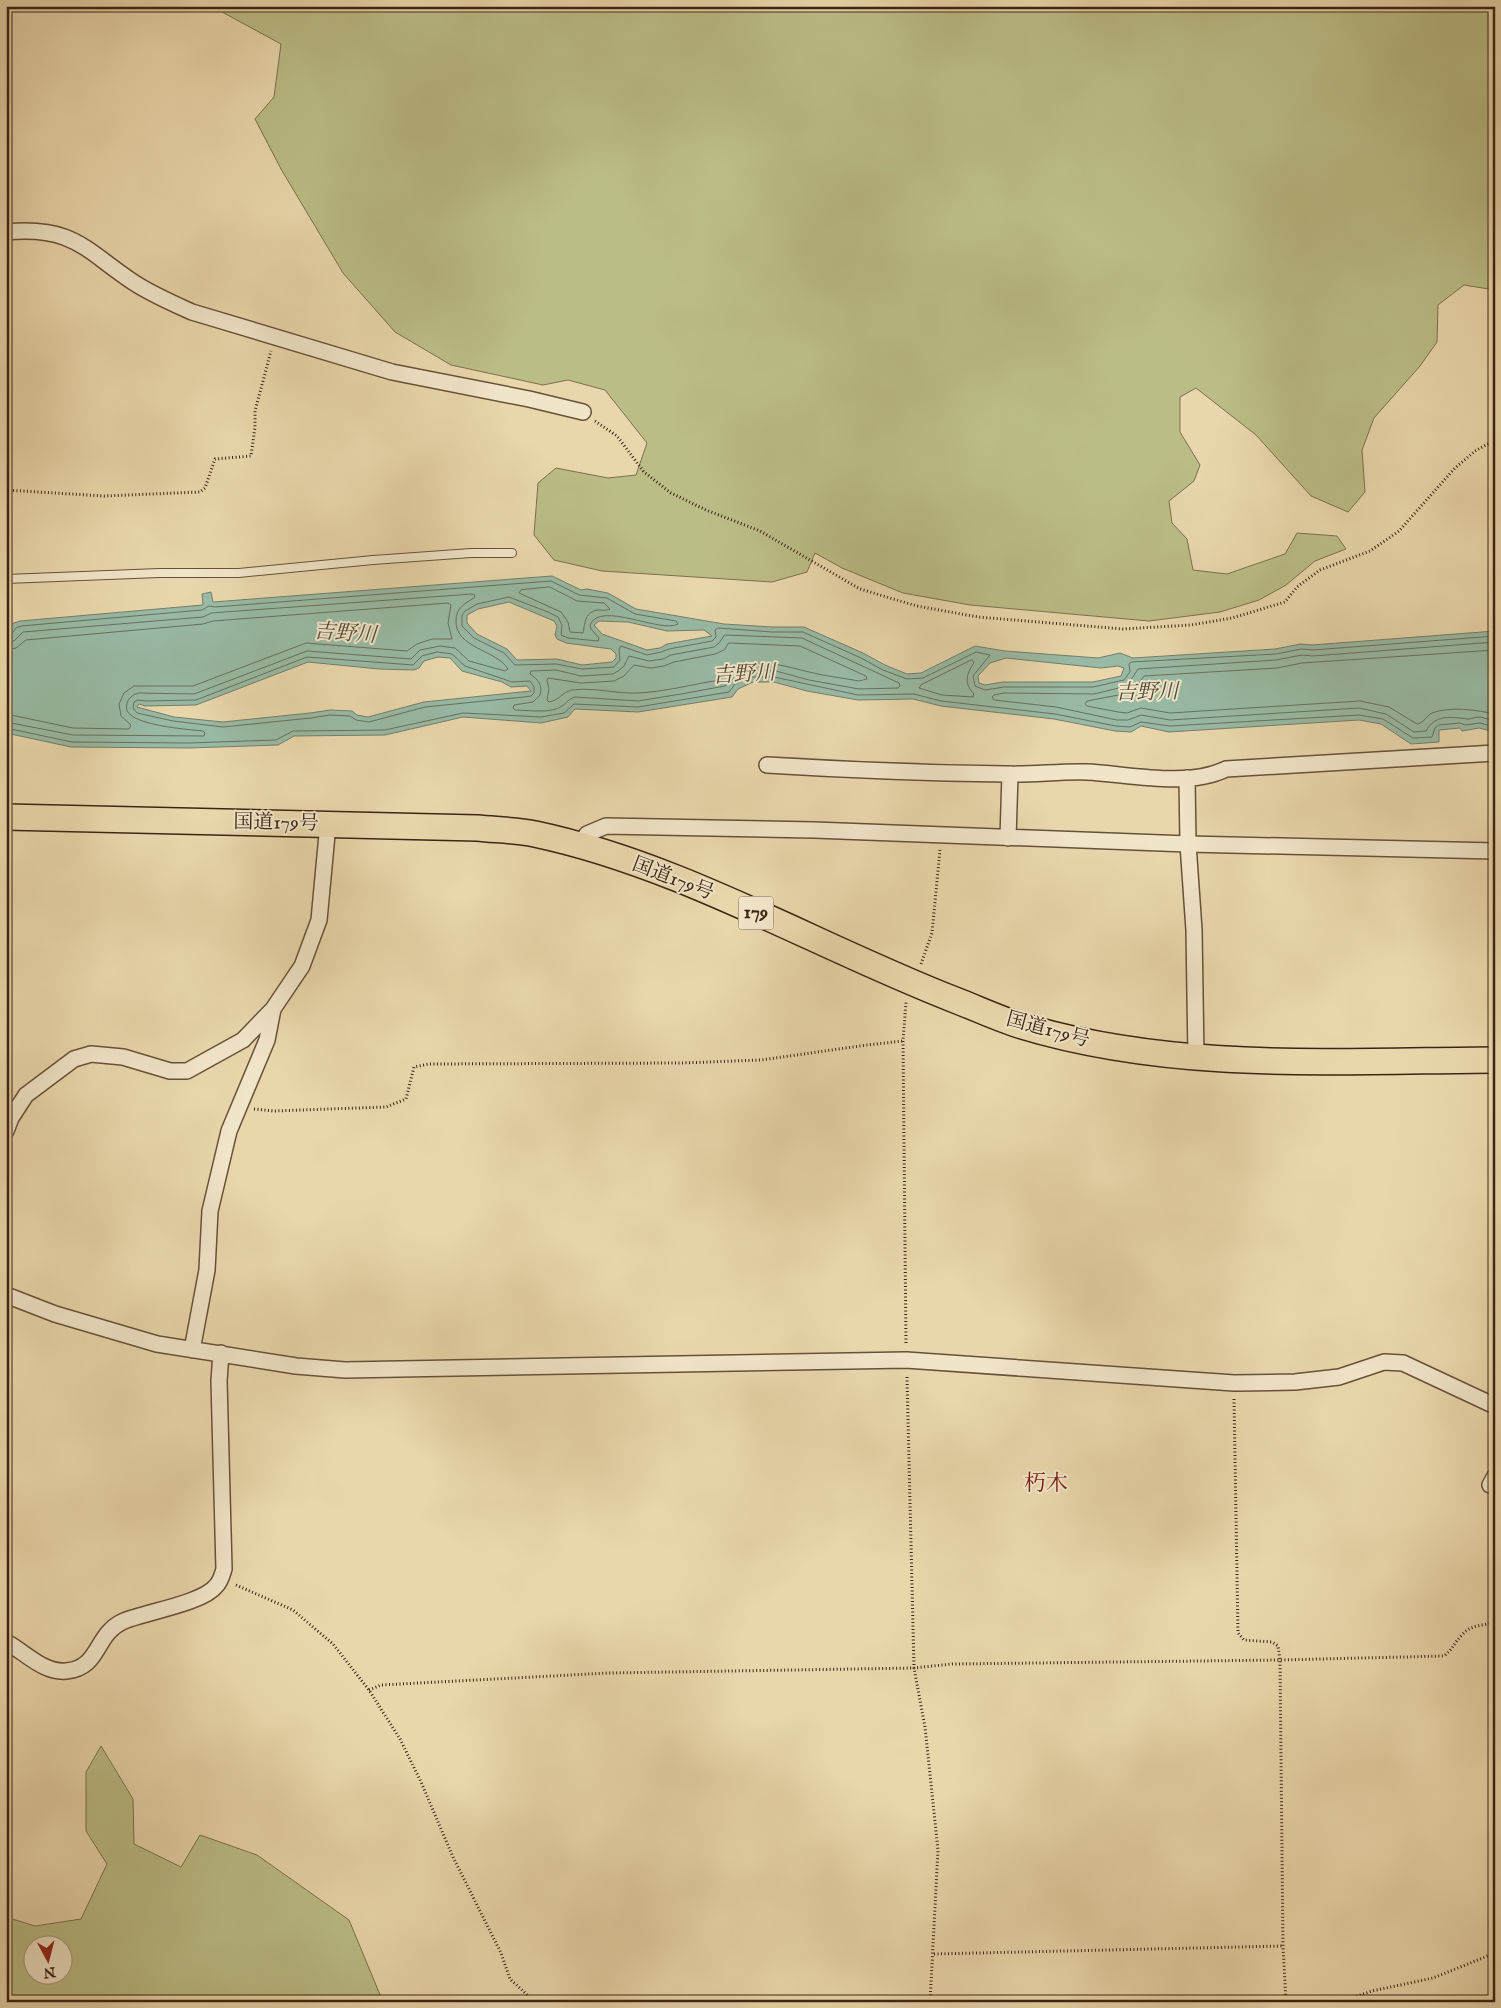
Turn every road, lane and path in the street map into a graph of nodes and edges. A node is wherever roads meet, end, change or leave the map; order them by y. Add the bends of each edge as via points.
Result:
1 (6, 232) edge
2 (275, 336) junction
3 (582, 412) joint
4 (1495, 440) edge
5 (6, 490) edge
6 (512, 553) dead end
7 (6, 579) edge
8 (1495, 753) edge
9 (767, 765) dead end
10 (1010, 774) junction
11 (1187, 778) junction
12 (6, 817) edge
13 (328, 824) junction
14 (941, 836) junction
15 (1008, 838) junction
16 (1188, 844) junction
17 (579, 846) junction
18 (1495, 851) edge
19 (913, 984) junction
20 (273, 1009) junction
21 (903, 1041) junction
22 (1196, 1058) junction
23 (1495, 1060) edge
24 (240, 1106) junction
25 (6, 1131) edge
26 (6, 1294) edge
27 (192, 1350) junction
28 (221, 1354) junction
29 (906, 1360) junction
30 (1234, 1383) junction
31 (1495, 1406) edge
32 (220, 1580) junction
33 (1495, 1623) edge
34 (6, 1642) edge
35 (1280, 1660) junction
36 (914, 1668) junction
37 (370, 1690) junction
38 (1283, 1946) junction
39 (934, 1954) junction
40 (1495, 1954) edge
41 (535, 2002) edge
42 (930, 2002) edge
43 (1286, 2002) edge
44 (1340, 2002) edge

1 - 2 street via 43,231 68,237 162,299 192,312
2 - 3 street via 392,372
2 - 5 path via 255,410 250,456 215,459 205,488 200,492 104,496
3 - 4 path via 617,436 644,472 671,492 760,531 860,589 917,606 978,616 1123,629 1199,624 1285,602 1297,587 1320,570 1370,551 1399,531 1455,468 1474,451
6 - 7 lane via 461,554 239,573
8 - 11 street via 1226,769 1215,775
9 - 10 street via 884,772
10 - 11 street via 1086,772
10 - 15 street
11 - 16 street
12 - 13 highway, 国道179号 / 179
13 - 17 highway, 国道179号 / 179 via 477,828 533,833
13 - 20 street via 319,920 302,966
14 - 15 street
14 - 17 street via 606,826 587,834
14 - 19 path via 932,933
15 - 16 street
16 - 18 street
16 - 22 street via 1194,930
17 - 19 highway, 国道179号 / 179 via 708,891
19 - 21 path via 907,995
19 - 22 highway, 国道179号 / 179 via 1018,1024 1075,1039 1136,1052
20 - 24 street via 267,1040
20 - 25 street via 243,1040 187,1071 170,1072 123,1057 91,1054 74,1059 26,1095
21 - 24 path via 760,1060 430,1064 414,1067 406,1099 386,1107 274,1111
21 - 29 path
22 - 23 highway, 国道179号 / 179
24 - 27 street via 229,1131 210,1211 206,1270
26 - 27 street via 64,1316 157,1344
27 - 28 street
28 - 29 street via 345,1370
28 - 32 street via 224,1569
29 - 30 street
29 - 36 path
30 - 31 street via 1339,1377 1384,1362 1402,1363
30 - 35 path via 1238,1633 1244,1640 1272,1642 1278,1646
32 - 34 street via 203,1596 124,1621 109,1630 82,1668 65,1671 47,1669
32 - 37 path via 293,1610 333,1644
33 - 35 path via 1468,1630 1444,1656
35 - 36 path via 952,1664
35 - 38 path
36 - 37 path via 609,1673 381,1685
36 - 39 path via 925,1727 938,1850
37 - 41 path via 421,1782 501,1953 510,1979
38 - 39 path
38 - 43 path
39 - 42 path
40 - 44 path via 1433,1978 1372,1991

